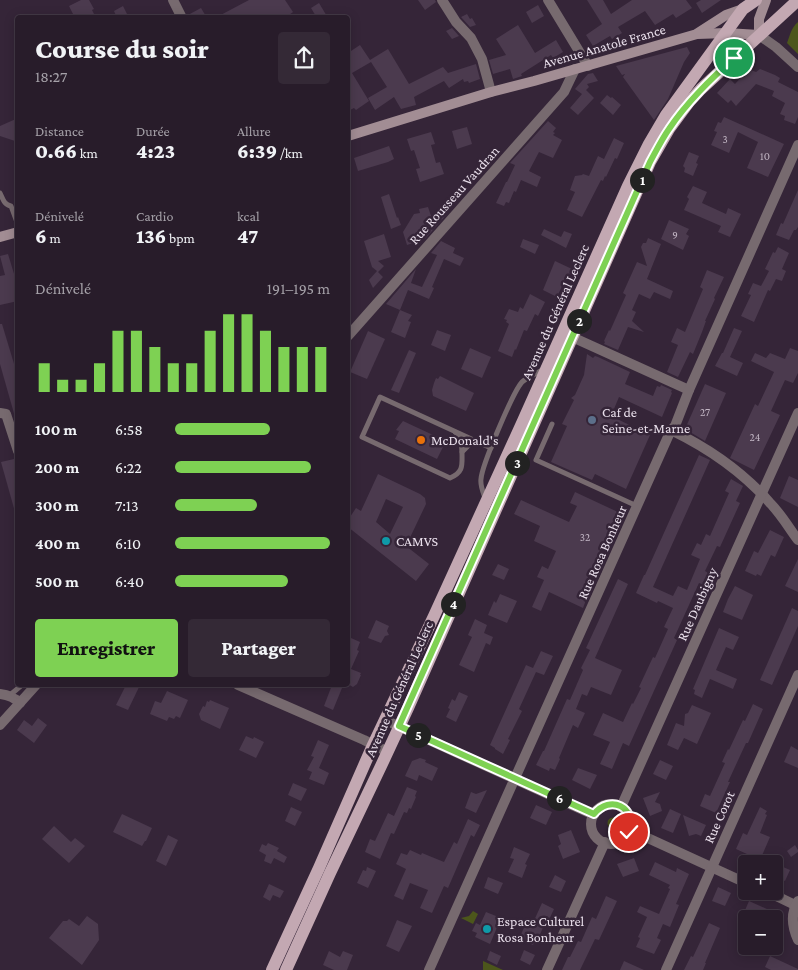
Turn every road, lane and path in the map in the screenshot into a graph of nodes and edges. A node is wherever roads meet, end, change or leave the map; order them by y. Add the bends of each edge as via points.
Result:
1 (173, 0) edge
2 (442, 0) edge
3 (548, 0) edge
4 (756, 0) edge
5 (766, 0) edge
6 (798, 0) edge
7 (742, 10) junction
8 (180, 15) edge
9 (726, 33) junction
10 (697, 34) junction
11 (759, 35) junction
12 (588, 66) junction
13 (798, 66) edge
14 (575, 69) junction
15 (491, 92) junction
16 (350, 135) edge
17 (798, 145) edge
18 (0, 193) edge
19 (15, 205) edge
20 (11, 206) junction
21 (15, 217) edge
22 (15, 233) edge
23 (0, 237) edge
24 (350, 334) edge
25 (572, 337) junction
26 (547, 367) junction
27 (689, 390) junction
28 (0, 413) edge
29 (798, 413) edge
30 (552, 424) dead end
31 (453, 430) junction
32 (671, 430) junction
33 (474, 440) junction
34 (15, 442) edge
35 (491, 448) junction
36 (462, 452) junction
37 (762, 494) junction
38 (486, 501) junction
39 (637, 506) junction
40 (798, 540) edge
41 (798, 676) edge
42 (19, 687) edge
43 (34, 687) edge
44 (242, 687) edge
45 (5, 695) edge
46 (20, 703) junction
47 (385, 720) junction
48 (0, 725) edge
49 (399, 726) junction
50 (373, 745) junction
51 (388, 752) junction
52 (515, 778) junction
53 (621, 806) junction
54 (594, 814) junction
55 (629, 832) junction
56 (605, 842) junction
57 (712, 867) junction
58 (738, 879) edge
59 (783, 898) edge
60 (797, 903) edge
61 (798, 940) edge
62 (272, 970) edge
63 (286, 970) edge
64 (429, 970) edge
65 (547, 970) edge
66 (666, 970) edge

1 - 8 street
2 - 15 street via 471,38 482,59
3 - 12 street
4 - 7 main road, Avenue du Général Leclerc
5 - 11 main road via 759,19
6 - 11 main road, Avenue du Général Leclerc
7 - 9 main road, Avenue du Général Leclerc
7 - 10 main road, Avenue du Général Leclerc via 726,15
9 - 10 main road, Avenue Anatole France
9 - 11 main road
9 - 26 main road, Avenue du Général Leclerc via 666,115 649,144
10 - 12 main road, Avenue Anatole France
11 - 13 street
11 - 25 main road, Avenue du Général Leclerc via 701,89 669,129 646,170
12 - 14 main road, Avenue Anatole France
14 - 15 main road, Avenue Anatole France
14 - 24 street, Rue Rousseau Vaudran via 564,92
15 - 16 main road, Avenue Anatole France
17 - 27 street, Rue Rosa Bonheur
18 - 20 lane
19 - 20 lane
20 - 21 lane
22 - 23 main road
25 - 27 street
25 - 49 main road, Avenue du Général Leclerc
26 - 35 lane via 522,382
26 - 38 main road, Avenue du Général Leclerc
27 - 32 street, Rue Rosa Bonheur
28 - 34 street via 6,414
29 - 37 street, Rue Daubigny
30 - 39 lane via 536,460
31 - 33 lane
31 - 36 lane via 461,438
31 - 36 lane via 380,397 362,437 450,478 461,470
32 - 37 street via 711,452
32 - 39 street, Rue Rosa Bonheur
33 - 35 lane
33 - 36 lane
35 - 38 lane via 480,480
37 - 40 street
37 - 53 street, Rue Daubigny
38 - 47 main road, Avenue du Général Leclerc
39 - 52 street, Rue Rosa Bonheur
41 - 57 street, Rue Corot
42 - 45 lane
43 - 46 street
44 - 50 street
45 - 46 street
46 - 48 street
47 - 49 street
47 - 50 main road, Avenue du Général Leclerc
49 - 51 main road, Avenue du Général Leclerc
49 - 52 street
50 - 51 street
50 - 62 main road, Avenue du Général Leclerc
51 - 63 main road, Avenue du Général Leclerc
52 - 54 street
52 - 64 street, Rue Rosa Bonheur
53 - 54 street via 609,804
53 - 55 street via 629,815
54 - 56 street via 592,828
55 - 56 street via 622,841
55 - 57 street
56 - 65 street
57 - 58 street
57 - 66 street, Rue Corot
59 - 60 street
60 - 61 street via 792,918

